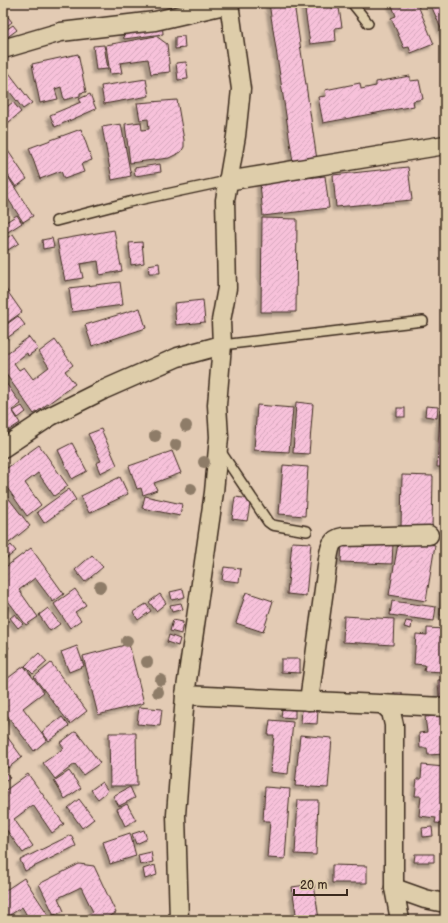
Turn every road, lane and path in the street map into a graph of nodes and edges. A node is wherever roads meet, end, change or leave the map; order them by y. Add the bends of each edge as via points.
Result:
1 (229, 3) edge
2 (352, 3) edge
3 (368, 23) dead end
4 (3, 48) edge
5 (445, 145) edge
6 (227, 181) junction
7 (56, 221) dead end
8 (423, 321) dead end
9 (222, 345) junction
10 (3, 448) edge
11 (218, 448) junction
12 (307, 531) dead end
13 (429, 536) dead end
14 (185, 695) junction
15 (309, 701) junction
16 (383, 704) junction
17 (445, 708) edge
18 (394, 888) junction
19 (445, 903) edge
20 (180, 920) edge
21 (400, 920) edge

1 - 4 street via 155,21 61,32
1 - 6 street via 241,89 236,136
2 - 3 lane
5 - 6 street
6 - 7 lane
6 - 9 street via 226,288 220,321
8 - 9 lane
9 - 10 street via 178,357 103,390 51,416
9 - 11 street via 217,405
11 - 12 lane via 268,522 272,525
11 - 14 street
13 - 15 street via 343,537 336,538 333,542 328,559
14 - 15 street
14 - 20 street via 176,816
15 - 16 street
16 - 17 street
16 - 18 street via 391,712 394,725
18 - 19 street
18 - 21 street

